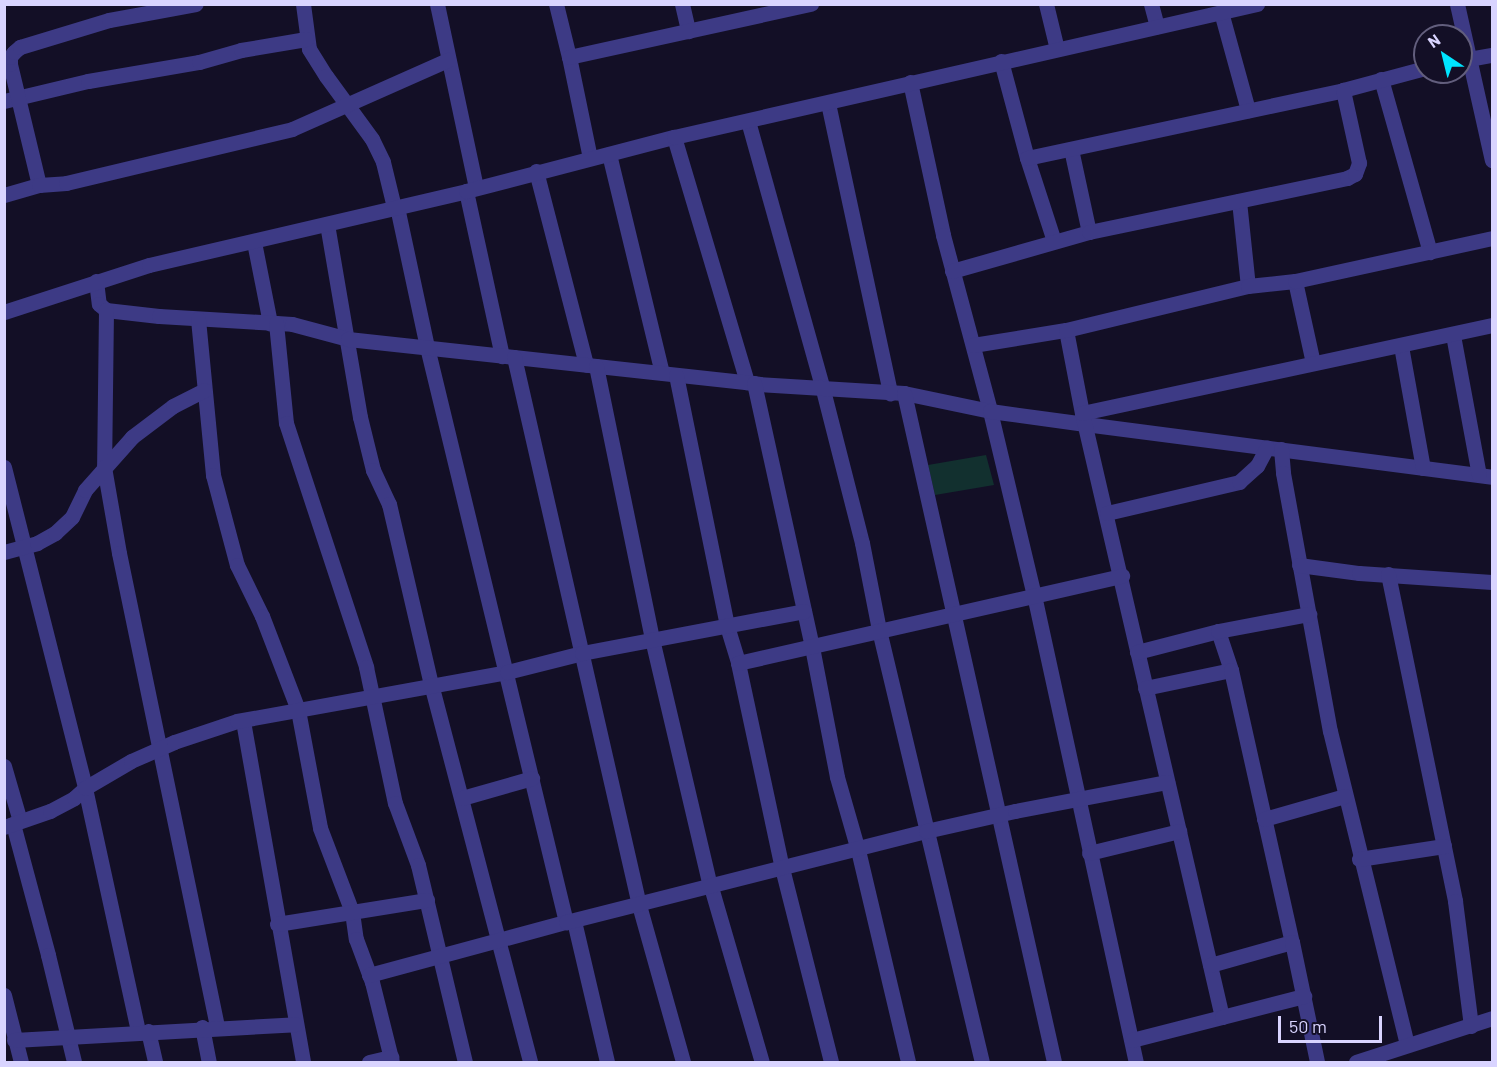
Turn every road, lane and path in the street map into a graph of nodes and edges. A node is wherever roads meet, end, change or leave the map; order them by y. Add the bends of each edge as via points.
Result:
1 (196, 4) edge
2 (303, 4) edge
3 (436, 4) edge
4 (556, 4) edge
5 (682, 4) edge
6 (811, 4) edge
7 (1046, 4) edge
8 (1151, 4) edge
9 (1257, 4) edge
10 (1457, 4) edge
11 (1221, 12) junction
12 (1460, 24) edge
13 (1157, 26) junction
14 (688, 31) junction
15 (306, 39) junction
16 (1057, 49) junction
17 (1492, 55) edge
18 (569, 57) junction
19 (1473, 59) edge
20 (448, 60) junction
21 (1001, 61) junction
22 (1413, 71) edge
23 (1381, 79) junction
24 (910, 82) junction
25 (1472, 84) edge
26 (1343, 90) junction
27 (11, 100) edge
28 (347, 103) junction
29 (828, 103) junction
30 (1248, 110) junction
31 (748, 121) junction
32 (674, 137) junction
33 (1071, 149) junction
34 (609, 154) junction
35 (590, 158) junction
36 (1027, 158) junction
37 (1492, 159) edge
38 (536, 171) junction
39 (39, 185) junction
40 (471, 189) junction
41 (4, 195) edge
42 (1239, 201) junction
43 (396, 207) junction
44 (327, 224) junction
45 (1089, 232) junction
46 (1492, 238) edge
47 (1054, 241) junction
48 (254, 242) junction
49 (1430, 252) junction
50 (952, 271) junction
51 (96, 281) junction
52 (1295, 281) junction
53 (1248, 286) junction
54 (106, 310) junction
55 (4, 312) edge
56 (198, 319) junction
57 (273, 323) junction
58 (1492, 325) edge
59 (1066, 330) junction
60 (1454, 335) junction
61 (348, 339) junction
62 (973, 345) junction
63 (1401, 346) junction
64 (426, 347) junction
65 (508, 356) junction
66 (1313, 363) junction
67 (591, 366) junction
68 (669, 374) junction
69 (751, 383) junction
70 (822, 386) junction
71 (204, 390) junction
72 (897, 393) junction
73 (990, 411) junction
74 (1084, 418) junction
75 (1274, 448) junction
76 (4, 466) edge
77 (105, 467) junction
78 (1423, 468) junction
79 (1486, 476) edge
80 (1107, 513) junction
81 (26, 546) junction
82 (4, 552) edge
83 (1299, 565) junction
84 (1388, 574) junction
85 (1122, 576) junction
86 (1492, 582) edge
87 (1034, 595) junction
88 (804, 611) junction
89 (955, 614) junction
90 (1309, 614) junction
91 (727, 626) junction
92 (879, 630) junction
93 (1218, 631) junction
94 (652, 639) junction
95 (812, 647) junction
96 (1137, 652) junction
97 (582, 653) junction
98 (738, 663) junction
99 (1231, 670) junction
100 (507, 672) junction
101 (431, 684) junction
102 (1145, 688) junction
103 (373, 695) junction
104 (298, 710) junction
105 (243, 720) junction
106 (160, 748) junction
107 (4, 766) edge
108 (532, 778) junction
109 (1167, 782) junction
110 (85, 788) junction
111 (1345, 796) junction
112 (462, 798) junction
113 (1077, 801) junction
114 (999, 814) junction
115 (1264, 819) junction
116 (12, 824) edge
117 (926, 831) junction
118 (1179, 831) junction
119 (1444, 846) junction
120 (858, 850) junction
121 (1089, 853) junction
122 (1359, 859) junction
123 (782, 868) junction
124 (710, 887) junction
125 (427, 900) junction
126 (639, 905) junction
127 (352, 912) junction
128 (570, 921) junction
129 (277, 924) junction
130 (499, 940) junction
131 (1292, 942) junction
132 (439, 955) junction
133 (1210, 965) junction
134 (369, 975) junction
135 (4, 995) edge
136 (1304, 996) junction
137 (1222, 1017) junction
138 (1492, 1018) edge
139 (296, 1024) junction
140 (1471, 1026) junction
141 (210, 1027) junction
142 (143, 1031) junction
143 (66, 1036) junction
144 (14, 1040) junction
145 (1132, 1040) junction
146 (1407, 1044) junction
147 (392, 1060) edge
148 (21, 1062) edge
149 (74, 1062) edge
150 (155, 1062) edge
151 (209, 1062) edge
152 (303, 1062) edge
153 (369, 1062) edge
154 (465, 1062) edge
155 (530, 1062) edge
156 (607, 1062) edge
157 (683, 1062) edge
158 (762, 1062) edge
159 (831, 1062) edge
160 (908, 1062) edge
161 (982, 1062) edge
162 (1054, 1062) edge
163 (1136, 1062) edge
164 (1317, 1062) edge
165 (1356, 1062) edge

1 - 27 street via 109,20 20,47 10,57
2 - 15 street
3 - 20 street
4 - 18 street
5 - 14 street
6 - 14 street
7 - 16 street
8 - 13 street
9 - 11 street
10 - 12 street
11 - 13 street
11 - 30 street
13 - 16 street
14 - 18 street
15 - 27 street via 88,81
15 - 28 street via 326,76
16 - 21 street
17 - 19 street
18 - 35 street
20 - 28 street
20 - 40 street
21 - 24 street
21 - 36 street
22 - 23 street
23 - 26 street
23 - 49 street
24 - 29 street
24 - 50 street
25 - 37 street
26 - 30 street
26 - 42 street via 1359,163 1355,174
27 - 39 street
28 - 39 street via 292,129 66,183
28 - 43 street via 372,139
29 - 31 street
29 - 72 street
30 - 33 street
31 - 32 street
31 - 70 street
32 - 34 street
32 - 69 street
33 - 36 street
33 - 45 street
34 - 35 street
34 - 68 street
35 - 38 street
36 - 47 street
38 - 40 street
38 - 67 street
39 - 41 street
40 - 43 street
40 - 65 street
42 - 45 street
42 - 53 street
43 - 44 street
43 - 64 street
44 - 48 street
44 - 61 street
45 - 47 street
46 - 49 street
47 - 50 street
48 - 51 street
48 - 57 street
49 - 52 street
50 - 62 street
51 - 54 street via 99,304
51 - 55 street
52 - 53 street
52 - 66 street
53 - 59 street
54 - 56 street
54 - 77 street
56 - 57 street
56 - 71 street
57 - 61 street
57 - 103 street via 286,423
58 - 60 street
59 - 62 street
59 - 74 street
60 - 63 street
60 - 79 street
61 - 64 street
61 - 101 street via 373,470 389,504
62 - 73 street
63 - 66 street
63 - 78 street
64 - 65 street
64 - 100 street
65 - 67 street
65 - 97 street
66 - 74 street
67 - 68 street
67 - 94 street
68 - 69 street
68 - 91 street
69 - 70 street
69 - 88 street
70 - 72 street
70 - 92 street via 862,543
71 - 77 street via 143,427
71 - 104 street via 213,475 237,565 262,616
72 - 73 street
72 - 89 street
73 - 74 street
73 - 87 street
74 - 75 street
74 - 80 street
75 - 78 street
75 - 80 street via 1239,482
75 - 83 street via 1283,473
76 - 81 street
77 - 81 street via 85,490 72,517 55,533
77 - 106 street
78 - 79 street
80 - 85 street
81 - 82 street
81 - 110 street
83 - 84 street
83 - 90 street
84 - 86 street
84 - 119 street
85 - 87 street
85 - 96 street
87 - 89 street
87 - 113 street
88 - 91 street
88 - 95 street
89 - 92 street
89 - 114 street
90 - 93 street
90 - 111 street
91 - 94 street
91 - 98 street
92 - 95 street
92 - 117 street
93 - 96 street
93 - 99 street
94 - 97 street
94 - 124 street
95 - 98 street
95 - 120 street via 837,777
96 - 102 street
97 - 100 street
97 - 126 street
98 - 123 street
99 - 102 street
99 - 115 street
100 - 101 street
100 - 108 street
101 - 103 street
101 - 112 street
102 - 109 street
103 - 104 street
103 - 125 street via 395,803
104 - 105 street
104 - 127 street via 320,828
105 - 106 street
105 - 129 street
106 - 110 street
106 - 141 street
107 - 116 street
108 - 112 street
108 - 128 street
109 - 113 street
109 - 118 street
110 - 116 street via 66,803
110 - 142 street
111 - 115 street
111 - 122 street
112 - 130 street
113 - 114 street
113 - 121 street
114 - 117 street
114 - 162 street
115 - 131 street
116 - 143 street
117 - 120 street
117 - 161 street
118 - 121 street
118 - 133 street
119 - 122 street
119 - 140 street
120 - 123 street
120 - 160 street
121 - 145 street
122 - 146 street
123 - 124 street
123 - 159 street
124 - 126 street
124 - 158 street
125 - 127 street
125 - 132 street
126 - 128 street
126 - 157 street
127 - 129 street
127 - 134 street via 356,939
128 - 130 street
128 - 156 street
129 - 139 street
130 - 132 street
130 - 155 street
131 - 133 street
131 - 136 street
132 - 134 street
132 - 154 street
133 - 137 street
134 - 147 street
135 - 144 street
136 - 137 street
136 - 164 street
137 - 145 street
138 - 140 street
139 - 141 street
139 - 152 street
140 - 146 street
141 - 142 street
141 - 151 street
142 - 143 street
142 - 150 street
143 - 144 street
143 - 149 street
144 - 148 street
145 - 163 street
146 - 165 street
147 - 153 street

